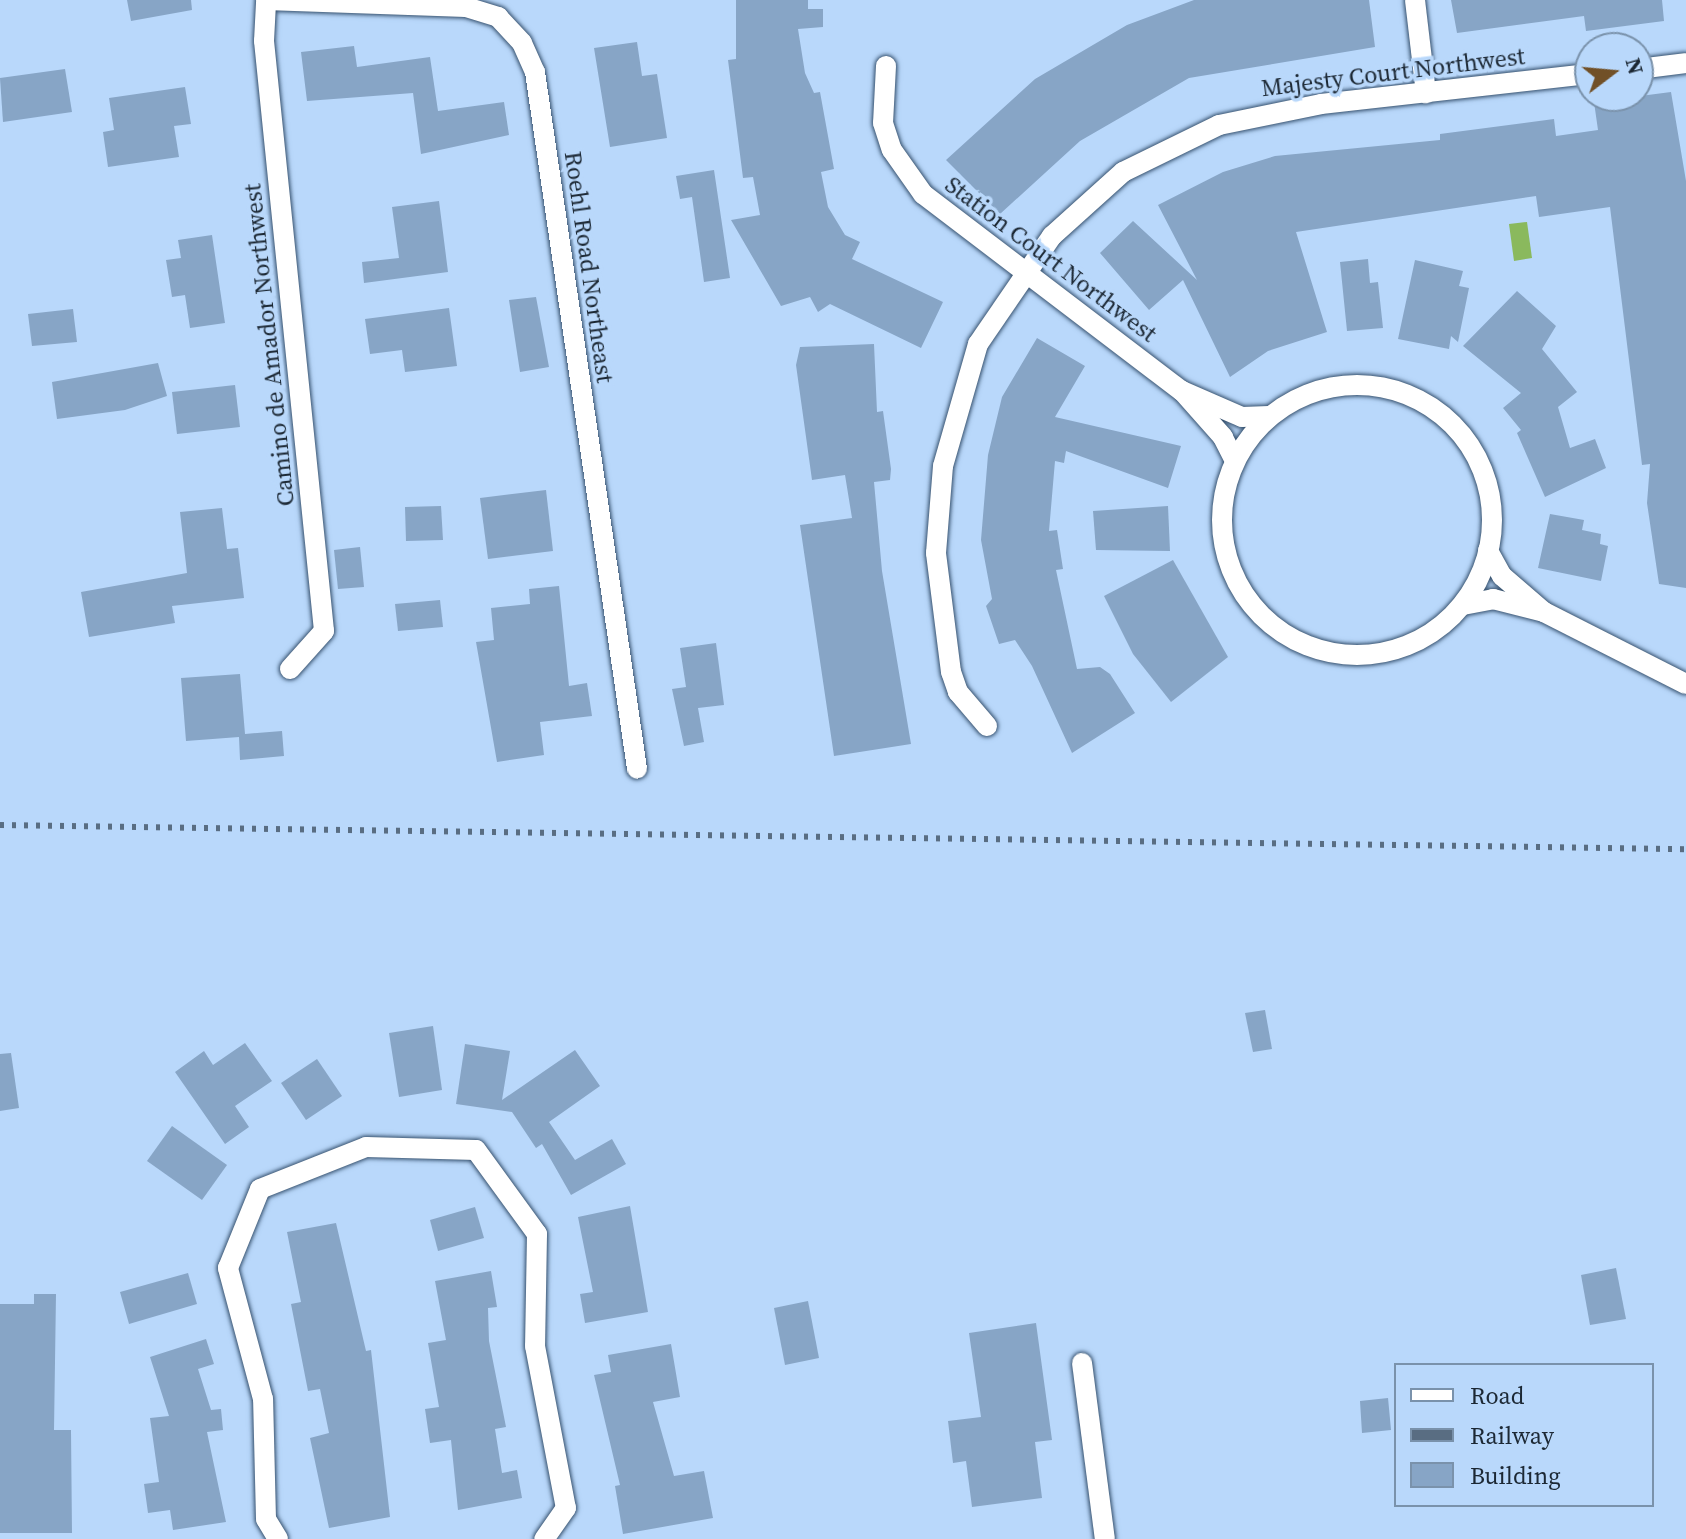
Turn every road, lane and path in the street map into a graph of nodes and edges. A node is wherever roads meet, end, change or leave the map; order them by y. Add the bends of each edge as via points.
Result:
1 (1415, 0) edge
2 (266, 2) edge
3 (1686, 63) edge
4 (886, 66) dead end
5 (1654, 67) edge
6 (1574, 76) edge
7 (1426, 93) junction
8 (1021, 273) junction
9 (1182, 391) junction
10 (1269, 416) junction
11 (1235, 461) junction
12 (1488, 551) junction
13 (1463, 605) junction
14 (1544, 612) junction
15 (290, 669) dead end
16 (1686, 684) edge
17 (987, 726) dead end
18 (637, 769) dead end
19 (1082, 1363) dead end
20 (278, 1539) edge
21 (544, 1539) edge
22 (1105, 1539) edge

1 - 7 street
2 - 15 street, Camino de Amador Northwest via 264,41 324,631
2 - 18 street, Roehl Road Northeast via 466,7 498,17 522,43 535,72
3 - 5 street
4 - 8 street, Station Court Northwest via 883,123 907,174 941,212
6 - 7 street, Majesty Court Northwest
7 - 8 street, Majesty Court Northwest via 1286,109 1187,138 1089,199
8 - 9 street, Station Court Northwest
8 - 17 street, Majesty Court Northwest via 978,344 962,386 938,509 938,594 951,672 964,701
9 - 10 street, Station Court Northwest via 1242,417
9 - 11 street, Station Court Northwest via 1223,437
10 - 11 street
10 - 12 street via 1328,387 1388,388 1416,398 1463,436 1479,462 1489,491
11 - 13 street via 1222,503 1224,547 1252,606 1285,635 1325,652 1390,651 1430,634
12 - 13 street
12 - 14 street via 1502,576
13 - 14 street via 1493,599
14 - 16 street
19 - 22 street
20 - 21 street via 266,1519 263,1399 228,1268 260,1189 366,1147 476,1150 537,1234 535,1346 566,1508

